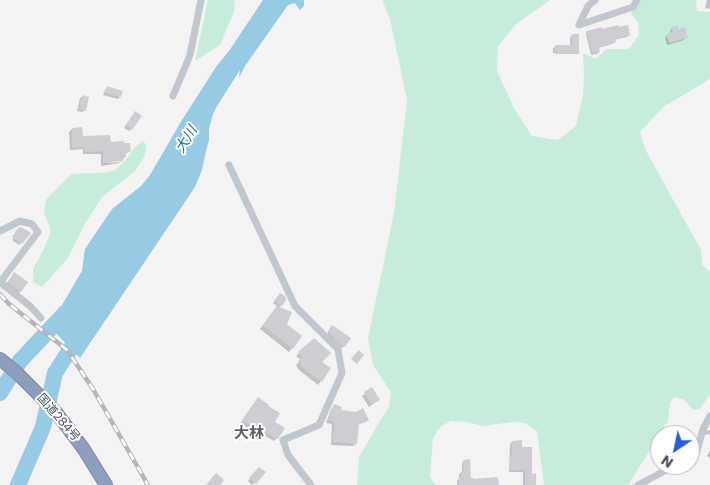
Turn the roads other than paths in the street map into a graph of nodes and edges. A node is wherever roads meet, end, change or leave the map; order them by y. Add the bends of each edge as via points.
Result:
1 (201, 0) edge
2 (595, 0) edge
3 (637, 0) edge
4 (173, 96) dead end
5 (229, 165) dead end
6 (0, 231) edge
7 (41, 318) dead end
8 (0, 359) edge
9 (710, 416) edge
10 (710, 432) edge
11 (702, 433) junction
12 (700, 440) edge
13 (657, 475) edge
14 (106, 485) edge
15 (310, 485) edge
16 (638, 485) edge

1 - 4 street via 190,55
2 - 3 street via 588,6 579,25 633,6
5 - 15 street via 295,306 338,349 342,374 319,425 283,440 288,455
6 - 7 street via 20,222 32,224 38,232 1,284
8 - 14 highway, 国道284号 via 54,411
9 - 11 street
10 - 11 lane
11 - 12 street
13 - 16 street

